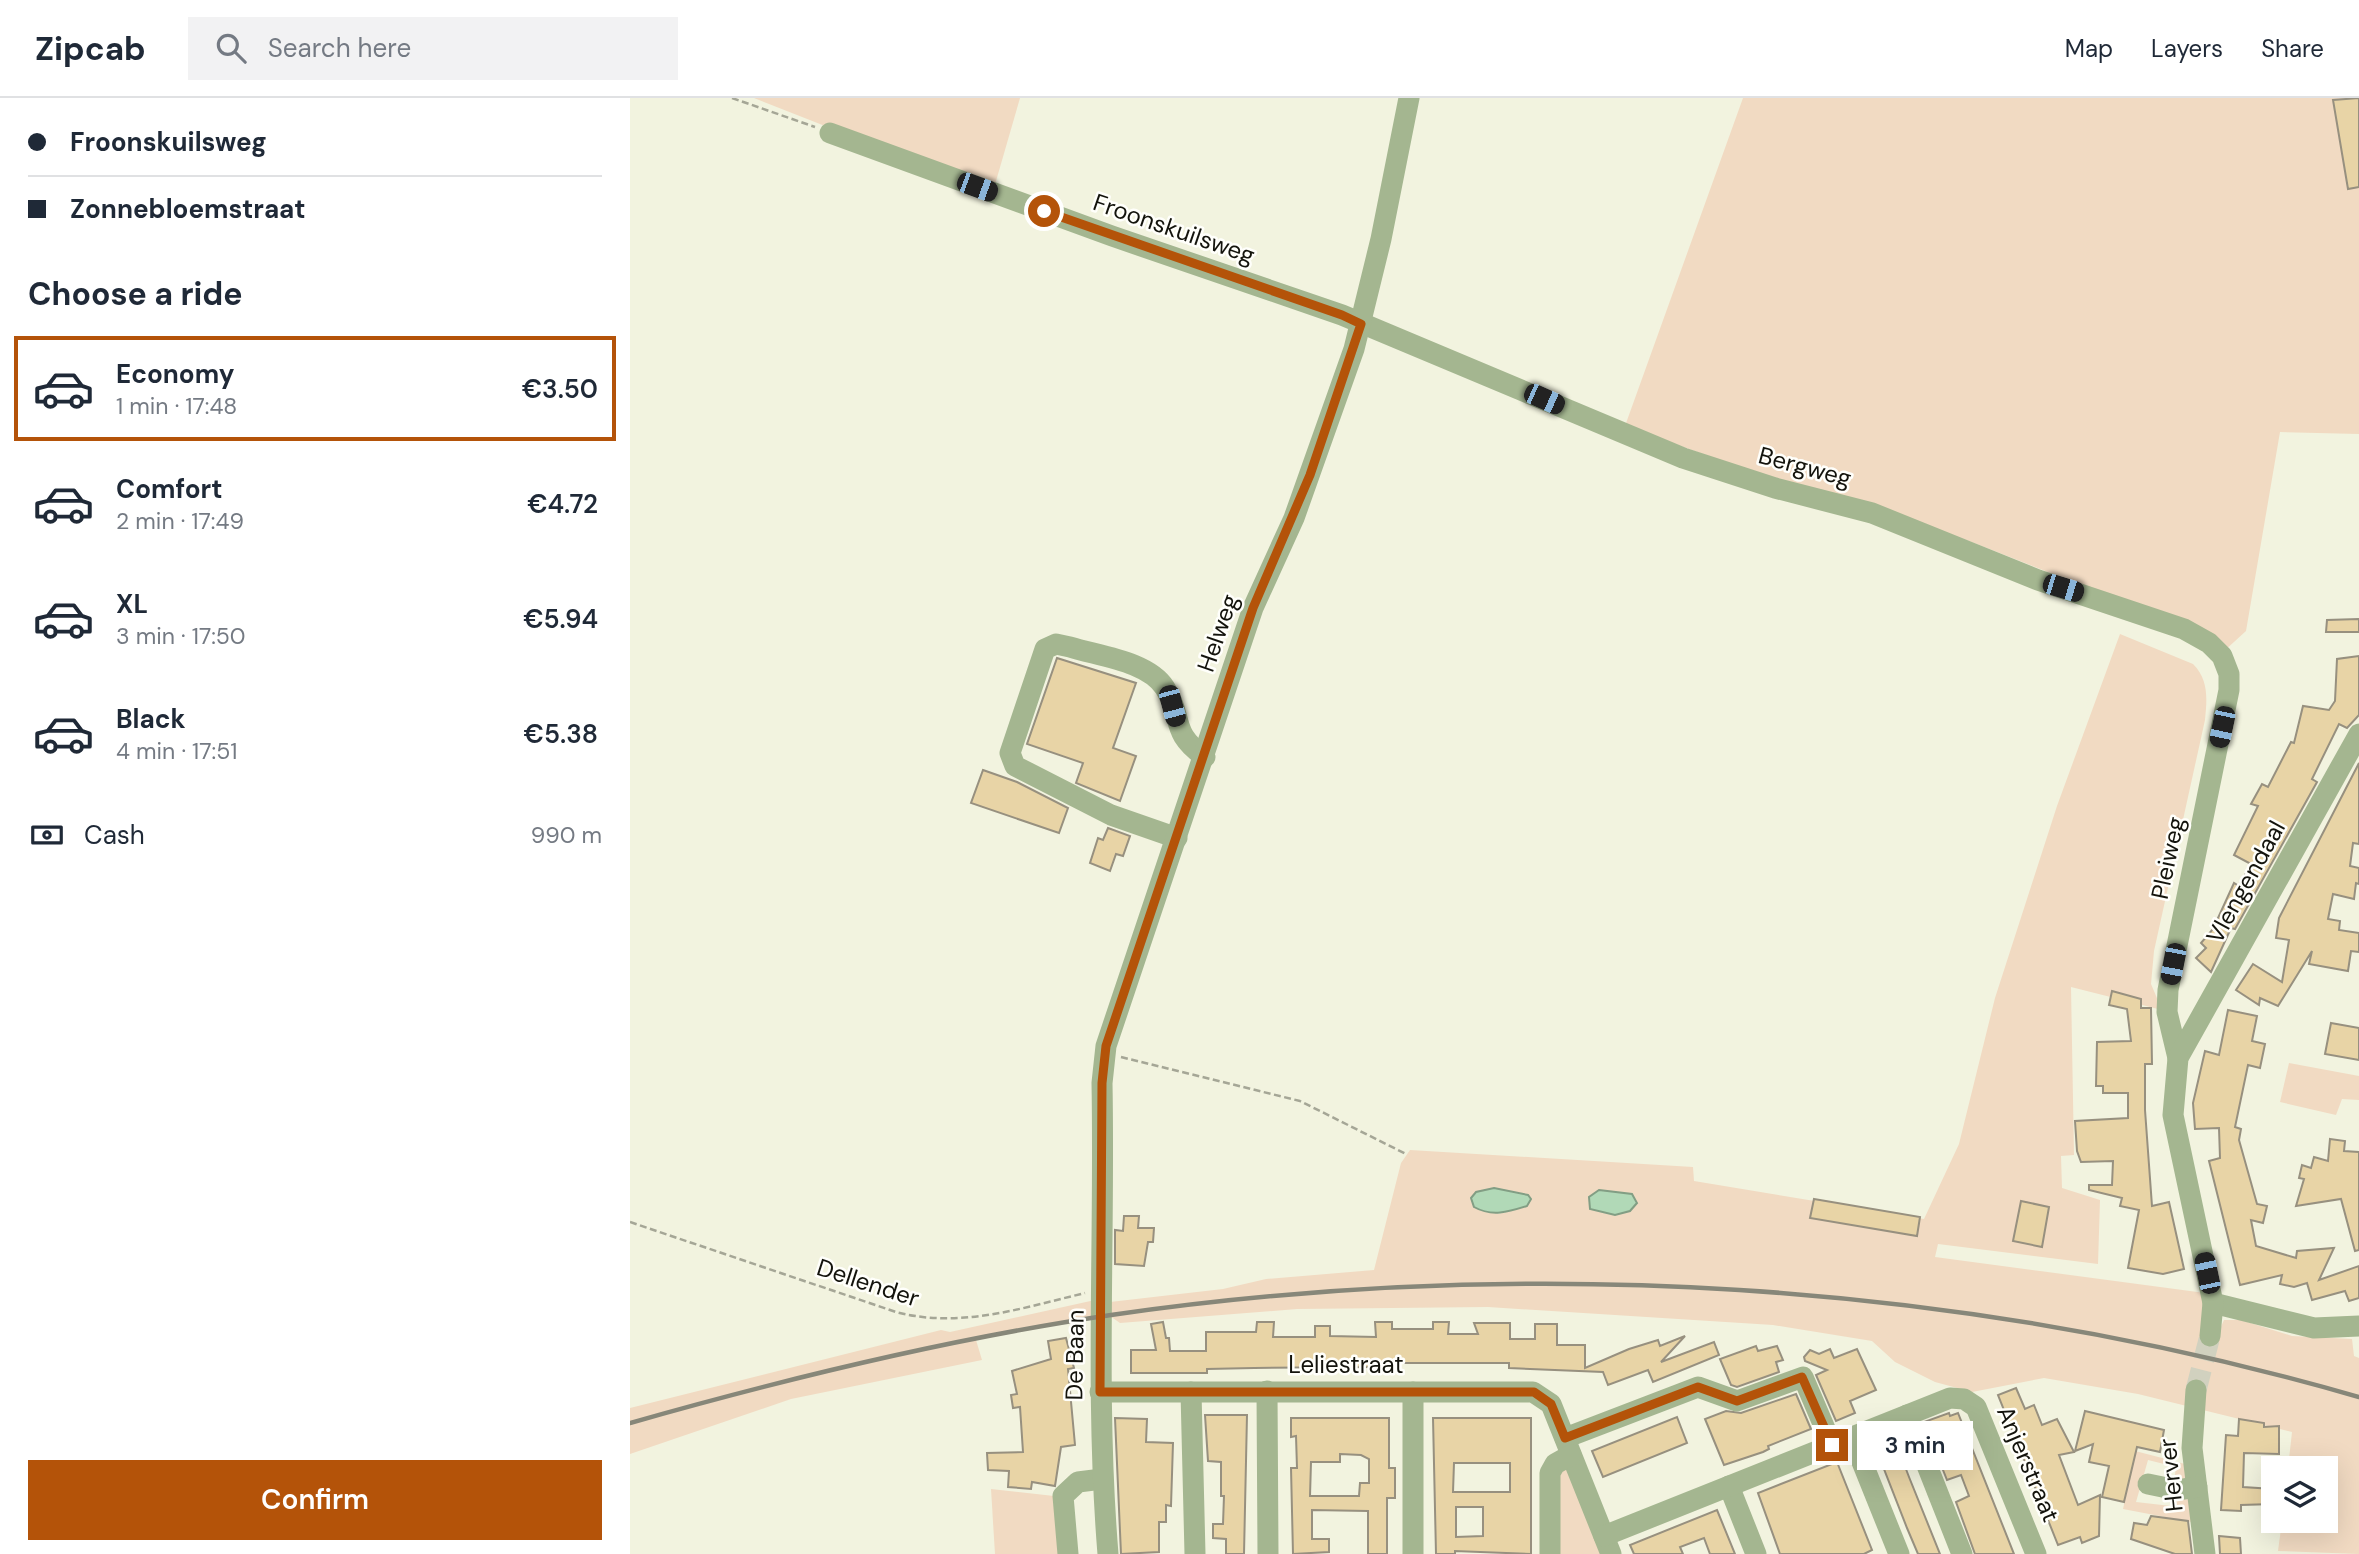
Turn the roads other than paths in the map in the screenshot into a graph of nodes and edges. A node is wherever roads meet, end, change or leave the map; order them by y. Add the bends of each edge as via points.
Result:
1 (1409, 98) edge
2 (830, 133) road end
3 (1361, 324) junction
4 (2227, 667) joint
5 (2359, 734) edge
6 (1205, 757) junction
7 (1177, 838) junction
8 (2178, 1058) junction
9 (1103, 1231) joint
10 (2213, 1303) junction
11 (2359, 1326) edge
12 (2210, 1336) tunnel mouth
13 (2196, 1390) tunnel mouth
14 (1267, 1391) junction
15 (1100, 1392) junction
16 (1191, 1392) junction
17 (1413, 1392) junction
18 (1907, 1415) junction
19 (1852, 1437) junction
20 (1832, 1445) junction
21 (1568, 1447) junction
22 (1102, 1479) junction
23 (2148, 1484) dead end
24 (1729, 1486) junction
25 (2197, 1487) junction
26 (1608, 1545) edge
27 (1068, 1554) edge
28 (1108, 1554) edge
29 (1195, 1554) edge
30 (1268, 1554) edge
31 (1413, 1554) edge
32 (1550, 1554) edge
33 (1756, 1554) edge
34 (1899, 1554) edge
35 (1962, 1554) edge
36 (2036, 1554) edge
37 (2205, 1554) edge

1 - 3 street, Helweg
2 - 3 street, Froonskuilsweg
3 - 4 street, Bergweg via 1683,458 1872,513 2038,580 2184,629 2214,647
3 - 6 street, Helweg via 1310,475 1253,608
4 - 8 street, Pleiweg via 2228,702 2168,990 2167,1012
5 - 8 street, Vlengendaal
6 - 7 street, Helweg
6 - 7 street via 1184,740 1166,690 1151,674 1070,647 1056,644 1045,649 1010,753 1015,766 1111,815
7 - 9 street, Helweg via 1104,1054
8 - 10 street, Vlengendaal via 2175,1130
9 - 15 street, De Baan
10 - 11 street via 2314,1328
10 - 12 street
13 - 25 street, Herver via 2192,1437
14 - 16 street, Leliestraat
14 - 17 street, Leliestraat
14 - 30 street
15 - 16 street, Leliestraat
15 - 22 street, De Baan
16 - 29 street
17 - 21 street, Leliestraat via 1534,1392 1551,1404
17 - 31 street
18 - 19 street
18 - 35 street
18 - 36 street, Anjerstraat via 1950,1398 1965,1399 1976,1407
19 - 20 street
19 - 34 street
20 - 21 street via 1802,1377 1737,1401 1698,1387
20 - 24 street
21 - 26 street, Leliestraat
21 - 32 street via 1550,1473
22 - 27 street via 1078,1482 1063,1496
22 - 28 street, De Baan
23 - 25 street via 2177,1490
24 - 26 street
24 - 33 street
25 - 37 street, Herver

